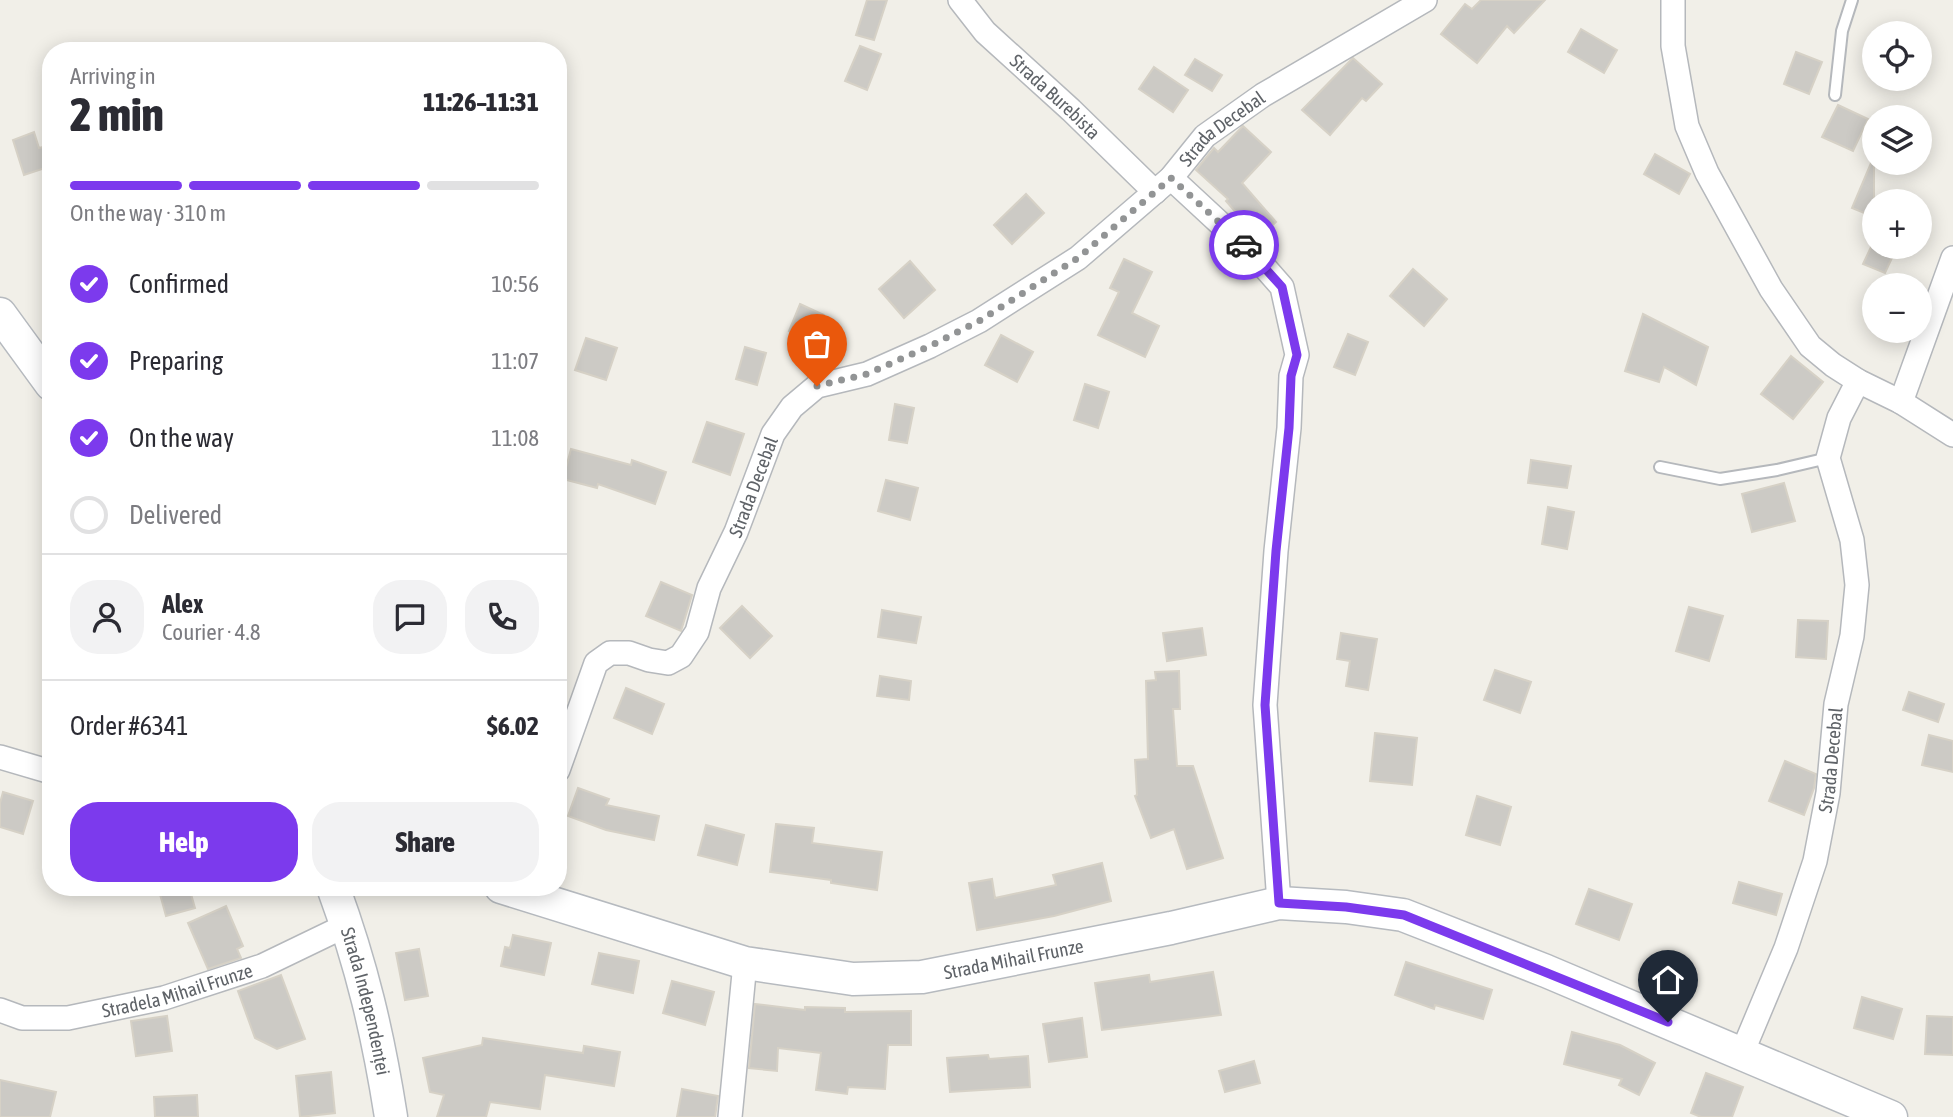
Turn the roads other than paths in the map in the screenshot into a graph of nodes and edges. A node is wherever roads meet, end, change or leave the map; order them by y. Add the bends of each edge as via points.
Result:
1 (960, 0) edge
2 (1425, 0) edge
3 (1673, 0) edge
4 (1852, 0) edge
5 (1835, 94) dead end
6 (1163, 185) junction
7 (1953, 258) edge
8 (0, 314) edge
9 (42, 372) edge
10 (1858, 381) junction
11 (1901, 402) junction
12 (1953, 435) edge
13 (1828, 458) junction
14 (1660, 467) dead end
15 (567, 744) edge
16 (0, 757) edge
17 (42, 769) edge
18 (336, 896) edge
19 (536, 896) edge
20 (1279, 903) junction
21 (347, 925) junction
22 (745, 963) junction
23 (0, 1010) edge
24 (1742, 1053) junction
25 (391, 1117) edge
26 (730, 1117) edge
27 (1891, 1117) edge

1 - 6 street, Strada Burebista via 985,32
2 - 6 street, Strada Decebal via 1263,95 1205,136
3 - 10 street via 1678,80 1688,126 1707,173 1771,289 1810,346
4 - 5 lane via 1842,31
6 - 15 street, Strada Decebal via 1078,258 979,321 867,374 817,386 792,407 773,433 736,532 709,588 696,632 681,656 668,663 610,653 596,663
6 - 20 street, Strada Burebista via 1252,253 1282,287 1297,355 1291,376 1265,705
7 - 11 street
8 - 9 street
10 - 11 street
10 - 13 street via 1839,418
11 - 12 street
13 - 14 lane via 1720,478
13 - 24 street, Strada Decebal via 1852,540 1857,585 1852,636 1836,704 1828,793 1815,861 1786,948
16 - 17 street
18 - 21 street, Strada Independenței
19 - 22 street, Strada Mihail Frunze
20 - 22 street, Strada Mihail Frunze via 922,977 853,979
20 - 24 street, Strada Mihail Frunze via 1404,915
21 - 23 street, Stradela Mihail Frunze via 262,966 164,998 68,1018 22,1018
21 - 25 street, Strada Independenței via 379,1041
22 - 26 street
24 - 27 street, Strada Mihail Frunze

